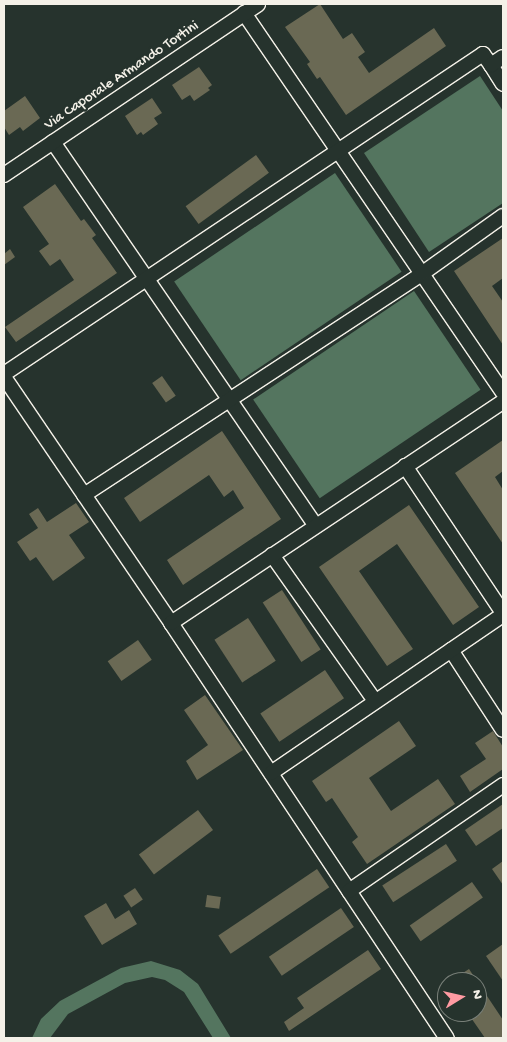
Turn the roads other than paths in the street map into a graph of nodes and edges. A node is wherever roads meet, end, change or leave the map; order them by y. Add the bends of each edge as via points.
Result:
1 (258, 4) edge
2 (244, 13) junction
3 (503, 57) edge
4 (491, 65) junction
5 (503, 84) edge
6 (53, 142) junction
7 (339, 150) junction
8 (4, 175) edge
9 (503, 216) edge
10 (423, 273) junction
11 (147, 279) junction
12 (4, 376) edge
13 (503, 392) edge
14 (230, 400) junction
15 (503, 402) edge
16 (405, 466) junction
17 (84, 495) junction
18 (316, 526) junction
19 (272, 555) junction
20 (503, 614) edge
21 (172, 623) junction
22 (451, 650) junction
23 (374, 701) junction
24 (503, 730) edge
25 (271, 773) junction
26 (503, 785) edge
27 (349, 891) junction
28 (447, 1038) edge

1 - 2 street, Via Caporale Armando Tortini
2 - 6 street, Via Caporale Armando Tortini
2 - 7 street
3 - 4 street
4 - 5 street
4 - 7 street via 483,54
6 - 8 street, Via Caporale Armando Tortini
6 - 11 street
7 - 10 street
7 - 11 street
9 - 10 street
10 - 13 street
10 - 14 street
11 - 12 street
11 - 14 street
12 - 17 street
14 - 17 street
14 - 18 street
15 - 16 street
16 - 18 street
16 - 20 street
17 - 21 street
18 - 19 street
19 - 21 street
19 - 23 street
20 - 22 street
21 - 25 street
22 - 23 street
22 - 24 street
23 - 25 street
25 - 27 street
26 - 27 street
27 - 28 street

